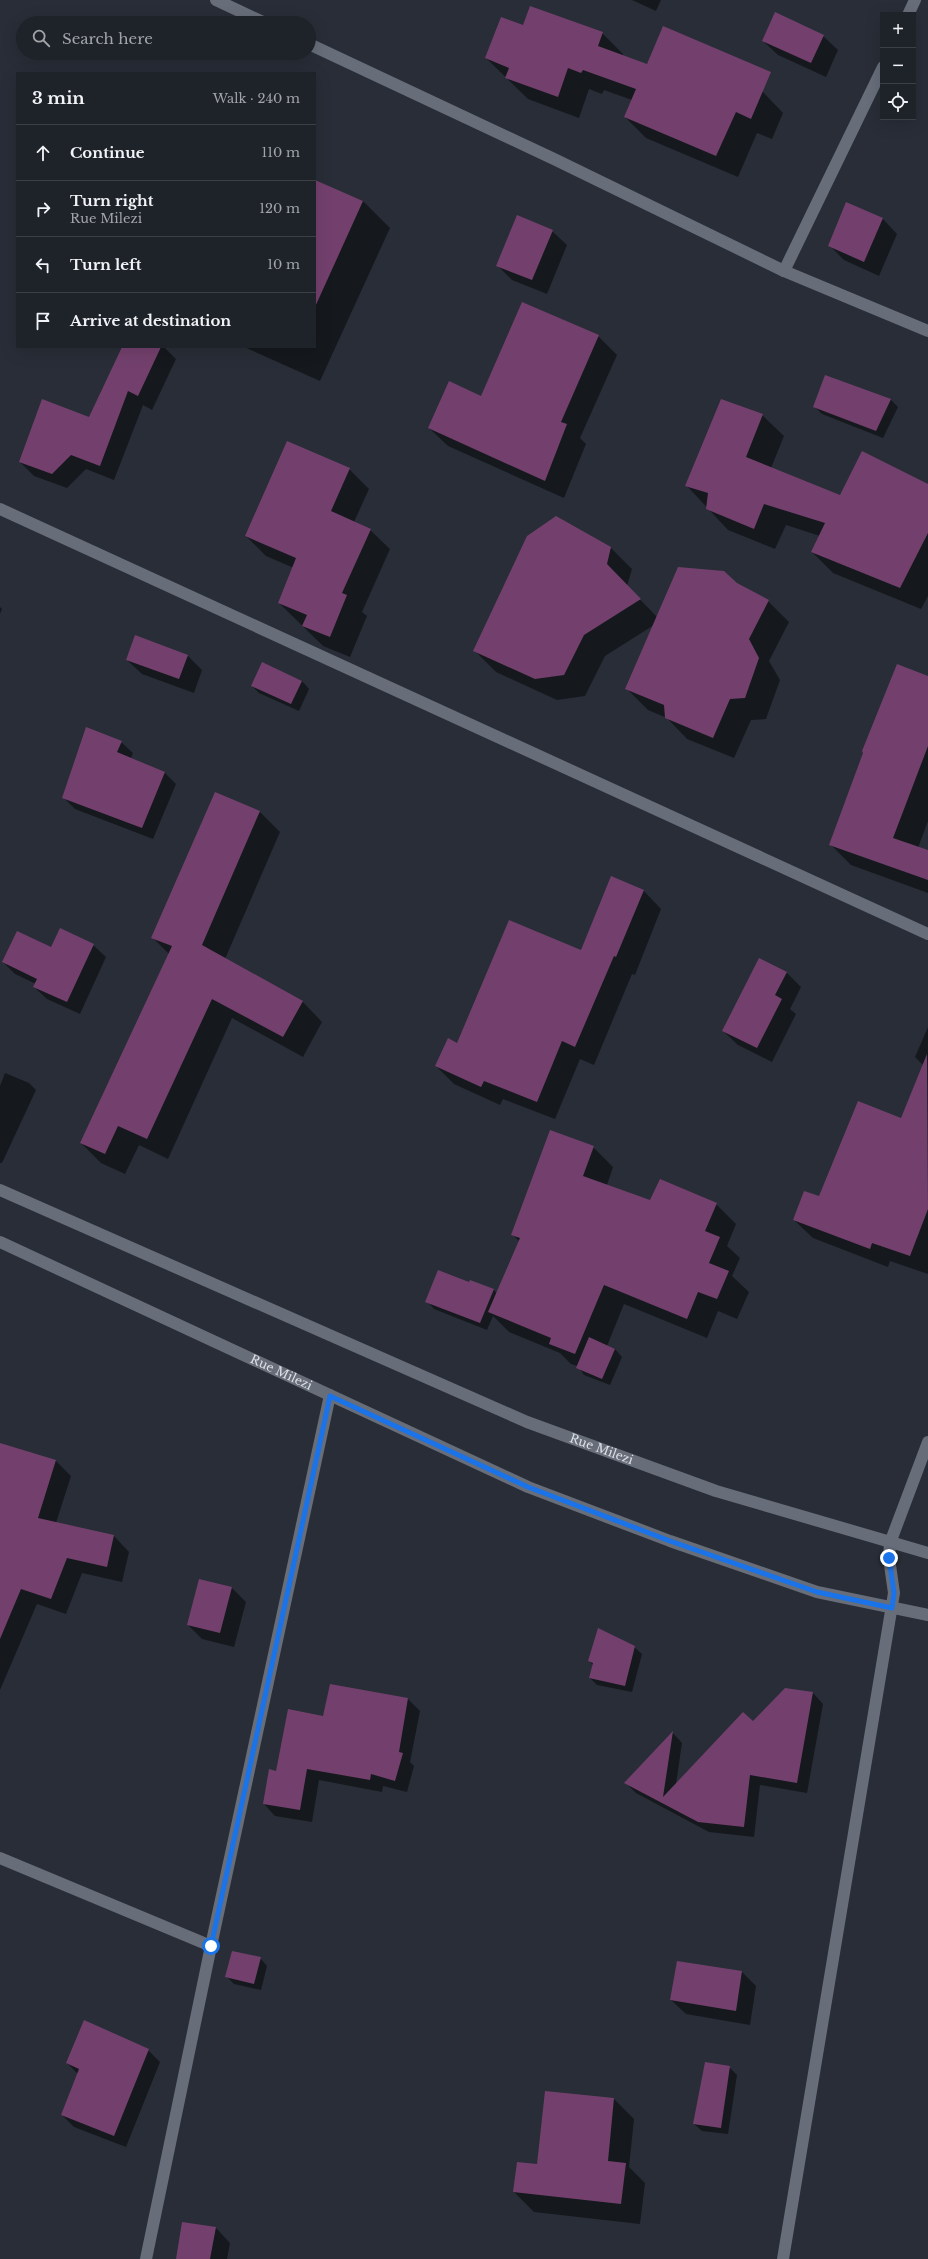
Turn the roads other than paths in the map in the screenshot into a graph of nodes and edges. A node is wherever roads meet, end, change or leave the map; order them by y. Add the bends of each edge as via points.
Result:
1 (216, 0) edge
2 (915, 0) edge
3 (909, 12) edge
4 (250, 16) edge
5 (316, 47) edge
6 (880, 73) edge
7 (784, 271) junction
8 (928, 331) edge
9 (0, 509) edge
10 (928, 934) edge
11 (0, 1190) edge
12 (0, 1242) edge
13 (330, 1396) junction
14 (928, 1442) edge
15 (890, 1543) junction
16 (928, 1553) edge
17 (892, 1608) junction
18 (928, 1616) edge
19 (0, 1858) edge
20 (211, 1946) junction
21 (146, 2259) edge
22 (783, 2259) edge

1 - 4 street
2 - 3 street
5 - 7 street
6 - 7 street
7 - 8 street
9 - 10 street
11 - 15 street, Rue Milezi via 527,1422 716,1491
12 - 13 street, Rue Milezi
13 - 17 street, Rue Milezi via 528,1487 670,1541 817,1592
13 - 20 street
14 - 15 street
15 - 16 street, Rue Milezi
15 - 17 street via 889,1558 894,1593
17 - 18 street, Rue Milezi
17 - 22 street
19 - 20 street
20 - 21 street

